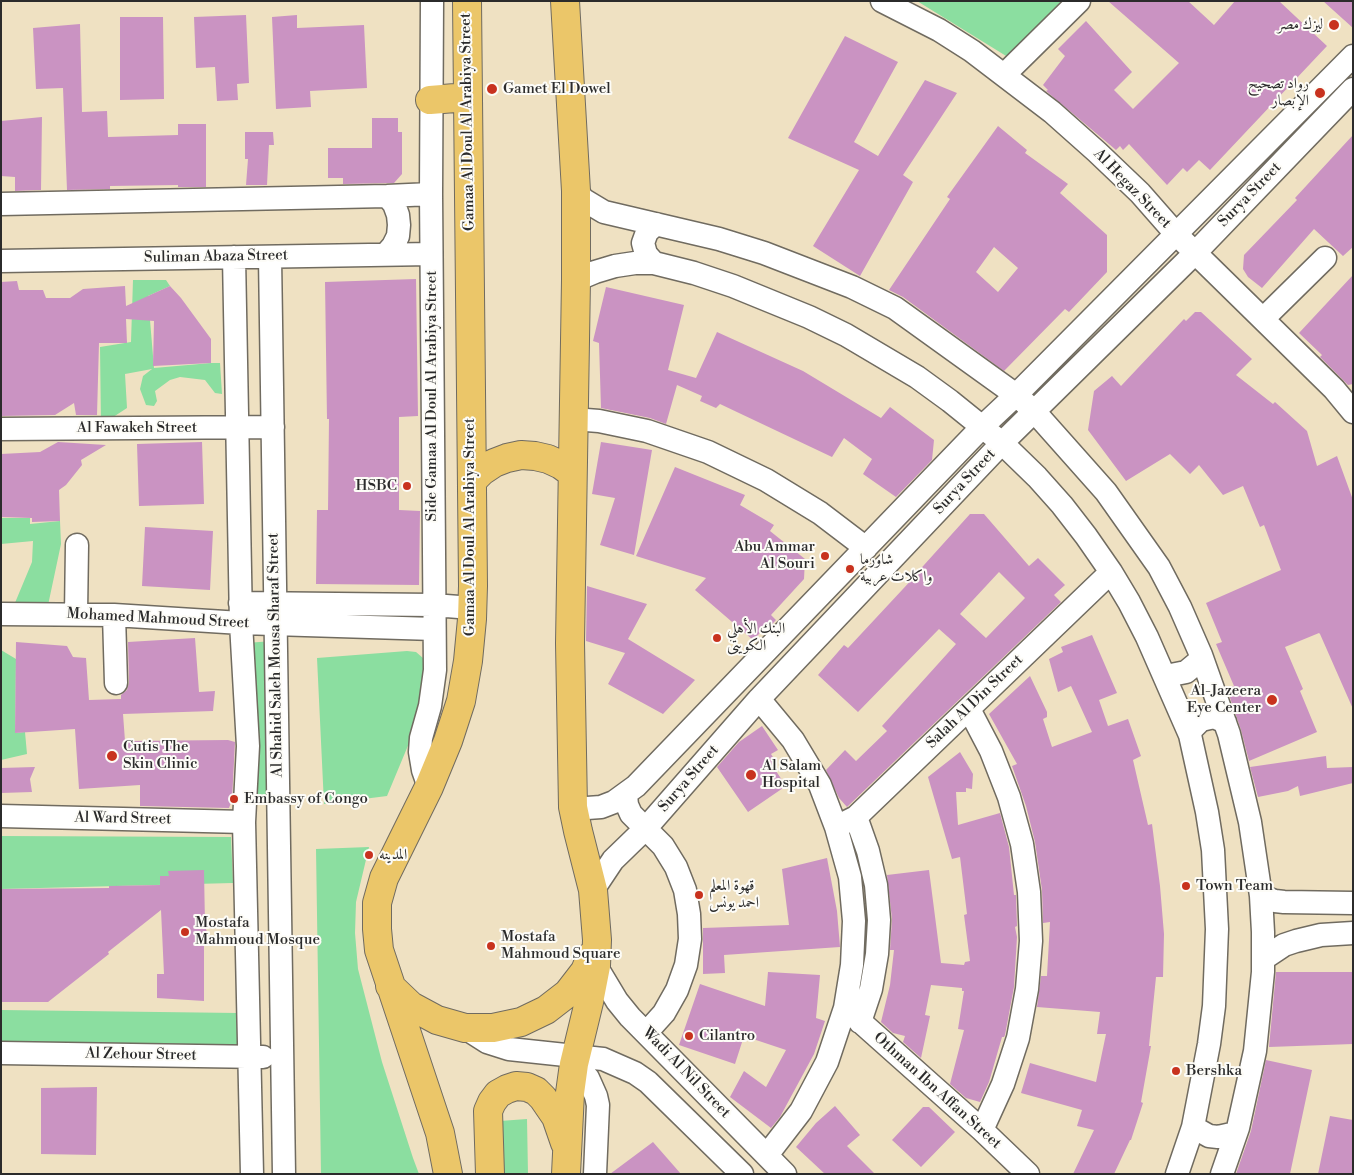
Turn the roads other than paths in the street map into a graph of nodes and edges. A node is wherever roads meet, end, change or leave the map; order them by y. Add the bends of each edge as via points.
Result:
1 (432, 1) edge
2 (467, 1) edge
3 (565, 1) edge
4 (882, 1) edge
5 (1078, 1) edge
6 (1353, 56) edge
7 (1004, 74) junction
8 (1353, 89) edge
9 (468, 97) junction
10 (430, 100) junction
11 (576, 191) junction
12 (431, 194) junction
13 (387, 196) junction
14 (1, 204) edge
15 (656, 224) junction
16 (1176, 234) junction
17 (1194, 253) junction
18 (386, 254) junction
19 (431, 254) junction
20 (234, 257) junction
21 (270, 257) junction
22 (1325, 258) dead end
23 (1, 261) edge
24 (654, 263) junction
25 (576, 280) junction
26 (1263, 319) junction
27 (1016, 395) junction
28 (1034, 411) junction
29 (1353, 412) edge
30 (573, 418) junction
31 (273, 426) junction
32 (983, 426) junction
33 (237, 428) junction
34 (1, 429) edge
35 (1002, 443) junction
36 (572, 473) junction
37 (472, 481) junction
38 (77, 545) dead end
39 (866, 548) junction
40 (1111, 572) junction
41 (433, 605) junction
42 (472, 608) junction
43 (240, 613) junction
44 (1, 614) edge
45 (76, 614) junction
46 (275, 614) junction
47 (114, 615) junction
48 (434, 629) junction
49 (1201, 655) junction
50 (1163, 673) junction
51 (116, 683) dead end
52 (759, 699) junction
53 (968, 709) junction
54 (1226, 722) junction
55 (1190, 735) junction
56 (429, 787) junction
57 (626, 794) junction
58 (573, 807) junction
59 (1, 816) edge
60 (856, 816) junction
61 (244, 822) junction
62 (836, 827) junction
63 (646, 828) junction
64 (593, 890) junction
65 (1260, 896) junction
66 (1313, 903) junction
67 (1353, 903) edge
68 (1353, 933) edge
69 (1321, 935) junction
70 (596, 955) junction
71 (1263, 959) junction
72 (390, 986) junction
73 (853, 1016) junction
74 (465, 1028) junction
75 (646, 1033) junction
76 (1, 1053) edge
77 (666, 1055) junction
78 (248, 1057) junction
79 (282, 1058) junction
80 (574, 1060) junction
81 (648, 1082) junction
82 (1193, 1127) junction
83 (982, 1130) junction
84 (1236, 1133) junction
85 (767, 1155) junction
86 (566, 1165) edge
87 (252, 1174) edge
88 (284, 1174) edge
89 (448, 1174) edge
90 (490, 1174) edge
91 (595, 1174) edge
92 (742, 1174) edge
93 (785, 1174) edge
94 (1028, 1174) edge
95 (1177, 1174) edge
96 (1222, 1174) edge

1 - 10 street, Side Gamaa Al Doul Al Arabiya Street
2 - 9 main road, Gamaa Al Doul Al Arabiya Street
3 - 11 main road
4 - 7 street, Al Hegaz Street via 938,30
5 - 7 street
6 - 16 street, Surya Street
7 - 16 street, Al Hegaz Street via 1097,152 1140,193
8 - 17 street, Surya Street
9 - 10 main road
9 - 37 main road, Gamaa Al Doul Al Arabiya Street
10 - 12 street, Side Gamaa Al Doul Al Arabiya Street
11 - 15 street via 604,212
11 - 25 main road
12 - 13 street
12 - 19 street, Side Gamaa Al Doul Al Arabiya Street
13 - 14 street
13 - 18 street via 394,204 400,225 398,236
15 - 24 street via 647,232 643,243 646,254
15 - 27 street via 764,253 852,287 895,308
16 - 17 street, Al Hegaz Street
16 - 27 street, Surya Street
17 - 26 street, Al Hegaz Street
17 - 28 street, Surya Street
18 - 19 street, Suliman Abaza Street
18 - 21 street, Suliman Abaza Street
19 - 41 street, Side Gamaa Al Doul Al Arabiya Street
20 - 21 street, Suliman Abaza Street
20 - 23 street, Suliman Abaza Street
20 - 33 street, Al Shahid Saleh Mousa Sharaf Street
21 - 31 street, Al Shahid Saleh Mousa Sharaf Street
22 - 26 street
24 - 25 street via 615,266
24 - 32 street via 733,286 816,321 917,378
25 - 30 main road
26 - 29 street, Al Hegaz Street
27 - 28 street
27 - 32 street, Surya Street
28 - 35 street, Surya Street
28 - 49 street via 1106,492 1134,530 1159,567
30 - 36 main road
30 - 39 street via 647,431 708,452 766,480
31 - 33 street, Al Fawakeh Street
31 - 46 street, Al Shahid Saleh Mousa Sharaf Street
32 - 35 street
32 - 39 street, Surya Street
33 - 34 street, Al Fawakeh Street
33 - 43 street, Al Shahid Saleh Mousa Sharaf Street
35 - 40 street via 1062,505
35 - 52 street, Surya Street
36 - 37 main road via 548,459 521,455 494,463
36 - 58 main road via 570,642
37 - 42 main road, Gamaa Al Doul Al Arabiya Street
38 - 45 street
39 - 57 street, Surya Street
40 - 50 street
40 - 53 street, Salah Al Din Street
41 - 42 street, Mohamed Mahmoud Street
41 - 46 street, Mohamed Mahmoud Street
41 - 48 street, Side Gamaa Al Doul Al Arabiya Street
42 - 56 main road, Gamaa Al Doul Al Arabiya Street via 461,701
43 - 46 street, Mohamed Mahmoud Street
43 - 47 street, Mohamed Mahmoud Street
43 - 61 street, Al Shahid Saleh Mousa Sharaf Street via 248,746
44 - 45 street, Mohamed Mahmoud Street
45 - 47 street, Mohamed Mahmoud Street
46 - 48 street, Mohamed Mahmoud Street
46 - 79 street, Al Shahid Saleh Mousa Sharaf Street
47 - 51 street
48 - 56 street, Side Gamaa Al Doul Al Arabiya Street via 430,706 420,752
49 - 50 street via 1186,672
49 - 54 street
50 - 55 street
52 - 62 street via 793,740 820,785
52 - 63 street, Surya Street
53 - 60 street, Salah Al Din Street
53 - 83 street via 991,752 1009,797 1022,844 1029,892 1027,990 1018,1038 1003,1084
54 - 55 street via 1214,717 1201,720
54 - 65 street via 1250,822
55 - 82 street via 1210,831 1218,929 1208,1054
56 - 72 main road, Gamaa Al Doul Al Arabiya Street via 384,878 377,903 379,950
57 - 58 street, Surya Street via 601,807
57 - 63 street via 631,814
58 - 64 main road
59 - 61 street, Al Ward Street
60 - 62 street, Salah Al Din Street
60 - 73 street via 876,885 879,920 873,980
61 - 78 street, Al Shahid Saleh Mousa Sharaf Street
62 - 73 street via 850,877 854,921
63 - 64 street, Surya Street via 613,860
63 - 75 street via 676,867 686,898 690,939 686,965 677,990 664,1013
64 - 70 main road
65 - 66 street via 1275,901
65 - 71 street
66 - 67 street
66 - 69 street via 1309,921
68 - 69 street
69 - 71 street via 1284,945
70 - 74 main road via 568,993 546,1010 512,1024
70 - 75 street, Wadi Al Nil Street via 617,1001
70 - 80 main road via 589,1002
71 - 84 street via 1255,1051
72 - 74 main road via 411,1006 437,1020
72 - 89 main road, Gamaa Al Doul Al Arabiya Street via 440,1133
73 - 83 street, Othman Ibn Affan Street
73 - 85 street via 801,1111
74 - 80 street, Wadi Al Nil Street via 487,1042 509,1049
75 - 77 street, Wadi Al Nil Street
76 - 78 street, Al Zehour Street
77 - 81 street via 651,1068
77 - 85 street, Wadi Al Nil Street
78 - 79 street, Al Zehour Street
78 - 87 street, Al Shahid Saleh Mousa Sharaf Street
79 - 88 street, Al Shahid Saleh Mousa Sharaf Street
80 - 81 street, Wadi Al Nil Street via 602,1059 635,1072
80 - 86 main road
80 - 91 street via 588,1078 598,1105
81 - 92 street, Wadi Al Nil Street
82 - 84 street via 1209,1136
82 - 95 street
83 - 94 street, Othman Ibn Affan Street
84 - 96 street
85 - 93 street, Wadi Al Nil Street
86 - 90 main road via 564,1138 556,1117 536,1091 516,1086 498,1094 488,1111

